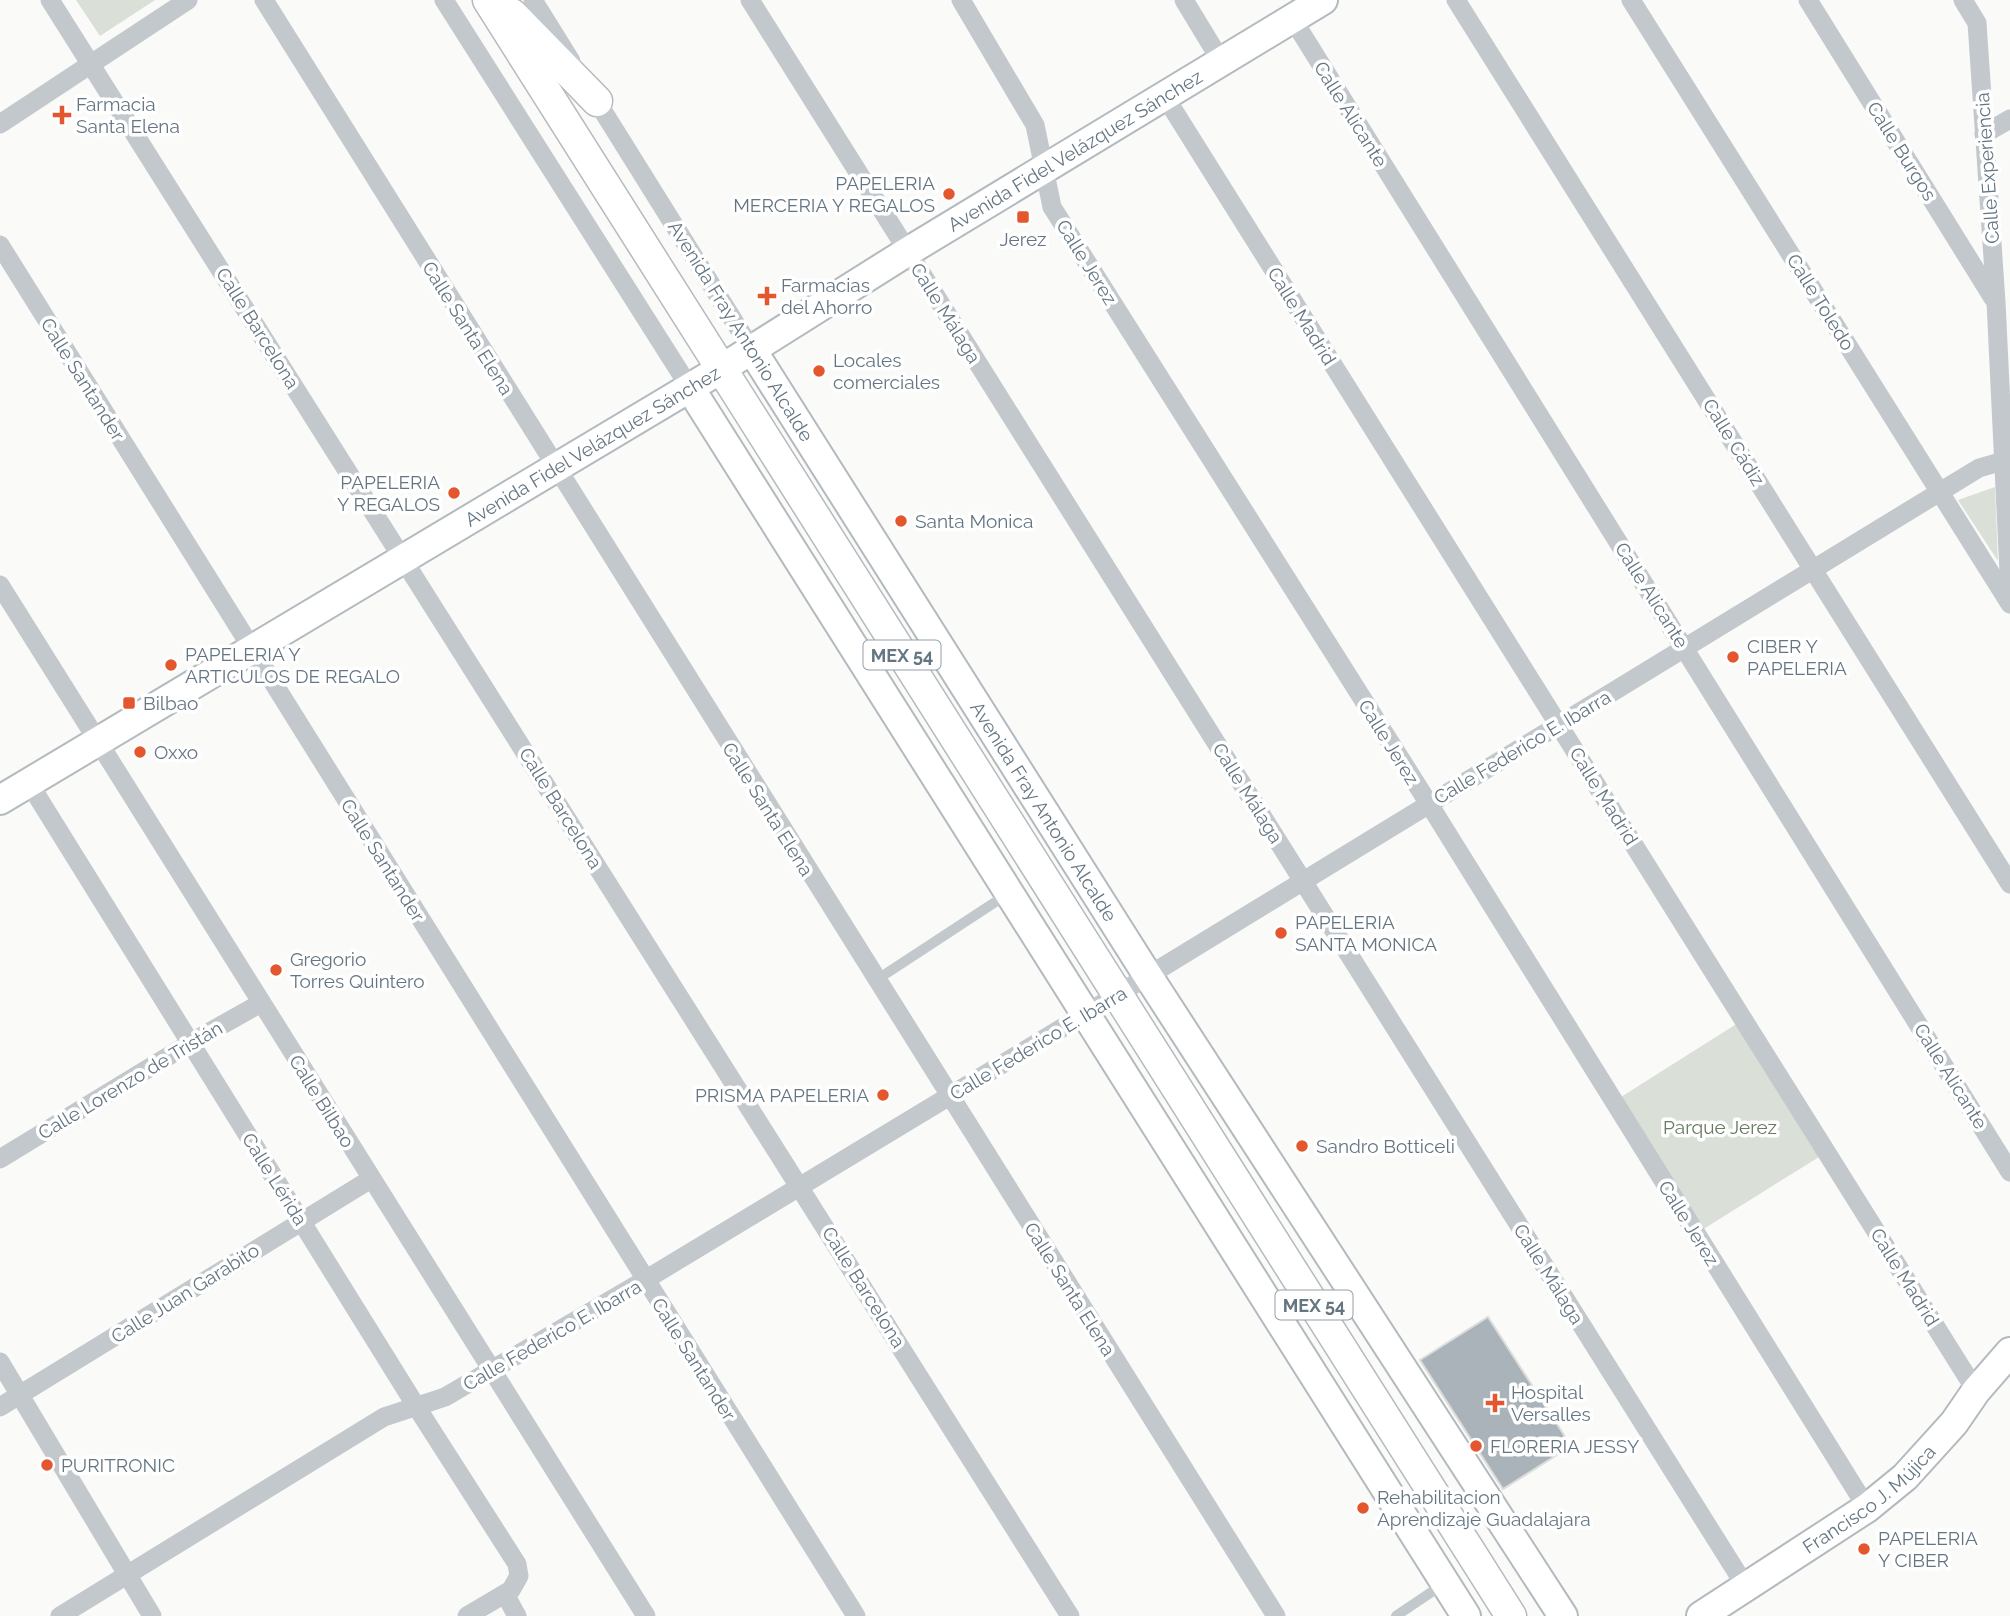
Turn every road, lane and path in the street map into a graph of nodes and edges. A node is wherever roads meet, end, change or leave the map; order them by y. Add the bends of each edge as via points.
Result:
1 (50, 0) edge
2 (188, 0) edge
3 (264, 0) edge
4 (444, 0) edge
5 (488, 0) edge
6 (499, 0) edge
7 (533, 0) edge
8 (750, 0) edge
9 (961, 0) edge
10 (1184, 0) edge
11 (1323, 0) edge
12 (1456, 0) edge
13 (1631, 0) edge
14 (1808, 0) edge
15 (1963, 0) edge
16 (1292, 19) junction
17 (1221, 61) junction
18 (91, 64) junction
19 (1164, 95) junction
20 (597, 101) junction
21 (2010, 119) edge
22 (0, 124) edge
23 (1984, 135) junction
24 (1045, 168) junction
25 (0, 245) edge
26 (907, 252) junction
27 (2003, 298) edge
28 (752, 350) junction
29 (721, 369) junction
30 (690, 388) junction
31 (2007, 460) edge
32 (555, 469) junction
33 (1940, 492) junction
34 (404, 560) junction
35 (1813, 569) junction
36 (0, 585) edge
37 (2010, 592) edge
38 (2010, 604) edge
39 (1685, 648) junction
40 (253, 650) junction
41 (1559, 725) junction
42 (99, 743) junction
43 (29, 783) junction
44 (0, 800) edge
45 (1429, 804) junction
46 (1303, 881) junction
47 (2010, 884) edge
48 (1009, 894) junction
49 (887, 973) dead end
50 (1148, 976) junction
51 (1117, 995) junction
52 (261, 1003) junction
53 (1086, 1014) junction
54 (190, 1042) junction
55 (950, 1096) junction
56 (0, 1158) edge
57 (2010, 1172) edge
58 (371, 1179) junction
59 (801, 1186) junction
60 (302, 1222) junction
61 (645, 1280) junction
62 (2010, 1352) edge
63 (0, 1362) edge
64 (493, 1368) junction
65 (1976, 1391) junction
66 (20, 1395) junction
67 (416, 1406) junction
68 (0, 1407) edge
69 (1867, 1508) junction
70 (127, 1576) junction
71 (1445, 1582) junction
72 (1746, 1587) junction
73 (505, 1594) junction
74 (60, 1616) edge
75 (152, 1616) edge
76 (467, 1616) edge
77 (517, 1616) edge
78 (646, 1616) edge
79 (856, 1616) edge
80 (1070, 1616) edge
81 (1276, 1616) edge
82 (1396, 1616) edge
83 (1466, 1616) edge
84 (1511, 1616) edge
85 (1563, 1616) edge
86 (1701, 1616) edge

1 - 18 street, Calle Barcelona
2 - 18 street
3 - 32 street, Calle Santa Elena
4 - 30 street
5 - 29 main road, Avenida Fray Antonio Alcalde / MEX 54
6 - 20 main road
7 - 20 street, Avenida Fray Antonio Alcalde
8 - 26 street, Calle Málaga
9 - 24 street, Calle Jerez via 1035,125
10 - 17 street
11 - 16 street, Avenida Fidel Velázquez Sánchez
12 - 35 street, Calle Cádiz
13 - 33 street, Calle Toledo
14 - 27 street, Calle Burgos
15 - 23 street, Calle Experiencia via 1977,23
16 - 17 street, Avenida Fidel Velázquez Sánchez
16 - 39 street, Calle Alicante
17 - 19 street, Avenida Fidel Velázquez Sánchez
18 - 22 street
18 - 34 street, Calle Barcelona
19 - 24 street, Avenida Fidel Velázquez Sánchez
19 - 41 street, Calle Madrid
20 - 28 street, Avenida Fray Antonio Alcalde
21 - 23 street
23 - 27 street, Calle Experiencia
24 - 26 street, Avenida Fidel Velázquez Sánchez
24 - 45 street, Calle Jerez via 1052,207
25 - 40 street, Calle Santander
26 - 28 street, Avenida Fidel Velázquez Sánchez
26 - 46 street, Calle Málaga
27 - 31 street, Calle Experiencia
28 - 29 street, Avenida Fidel Velázquez Sánchez
28 - 50 street, Avenida Fray Antonio Alcalde
29 - 30 street, Avenida Fidel Velázquez Sánchez
29 - 51 main road, Avenida Fray Antonio Alcalde / MEX 54
30 - 32 street, Avenida Fidel Velázquez Sánchez
30 - 48 street
31 - 33 street, Calle Federico E. Ibarra via 1979,468
31 - 37 street, Calle Experiencia
32 - 34 street, Avenida Fidel Velázquez Sánchez
32 - 55 street, Calle Santa Elena
33 - 35 street, Calle Federico E. Ibarra
33 - 38 street, Calle Toledo
34 - 40 street, Avenida Fidel Velázquez Sánchez
34 - 59 street, Calle Barcelona
35 - 39 street, Calle Federico E. Ibarra
35 - 47 street, Calle Cádiz
36 - 42 street, Calle Bilbao
39 - 41 street, Calle Federico E. Ibarra
39 - 57 street, Calle Alicante
40 - 42 street, Avenida Fidel Velázquez Sánchez
40 - 61 street, Calle Santander
41 - 45 street, Calle Federico E. Ibarra
41 - 65 street, Calle Madrid
42 - 43 street, Avenida Fidel Velázquez Sánchez
42 - 52 street, Calle Bilbao
43 - 44 street, Avenida Fidel Velázquez Sánchez
43 - 54 street, Calle Lérida
45 - 46 street, Calle Federico E. Ibarra
45 - 69 street, Calle Jerez
46 - 50 street, Calle Federico E. Ibarra
46 - 72 street, Calle Málaga
48 - 49 lane
48 - 53 street
50 - 51 street, Calle Federico E. Ibarra
50 - 85 street, Avenida Fray Antonio Alcalde
51 - 53 street, Calle Federico E. Ibarra
51 - 84 main road, Avenida Fray Antonio Alcalde / MEX 54
52 - 54 street, Calle Lorenzo de Tristán
52 - 58 street, Calle Bilbao
53 - 55 street, Calle Federico E. Ibarra
53 - 71 street
54 - 56 street, Calle Lorenzo de Tristán
54 - 60 street, Calle Lérida
55 - 59 street, Calle Federico E. Ibarra
55 - 81 street, Calle Santa Elena
58 - 60 street, Calle Juan Garabito
58 - 64 street, Calle Bilbao
59 - 61 street, Calle Federico E. Ibarra
59 - 80 street, Calle Barcelona
60 - 66 street, Calle Juan Garabito
60 - 67 street, Calle Lérida
61 - 64 street, Calle Federico E. Ibarra
61 - 79 street, Calle Santander
62 - 65 street, Francisco J. Mújica
63 - 66 street
64 - 67 street, Calle Federico E. Ibarra via 445,1397
64 - 78 street, Calle Bilbao
65 - 69 street, Francisco J. Mújica via 1931,1451
66 - 68 street, Calle Juan Garabito
66 - 70 street
67 - 70 street, Calle Federico E. Ibarra via 384,1417
67 - 73 street, Calle Lérida via 517,1564 519,1576
69 - 72 street, Francisco J. Mújica
70 - 74 street, Calle Federico E. Ibarra
70 - 75 street
71 - 82 lane
71 - 83 street
72 - 86 street, Francisco J. Mújica
73 - 76 street
73 - 77 street

